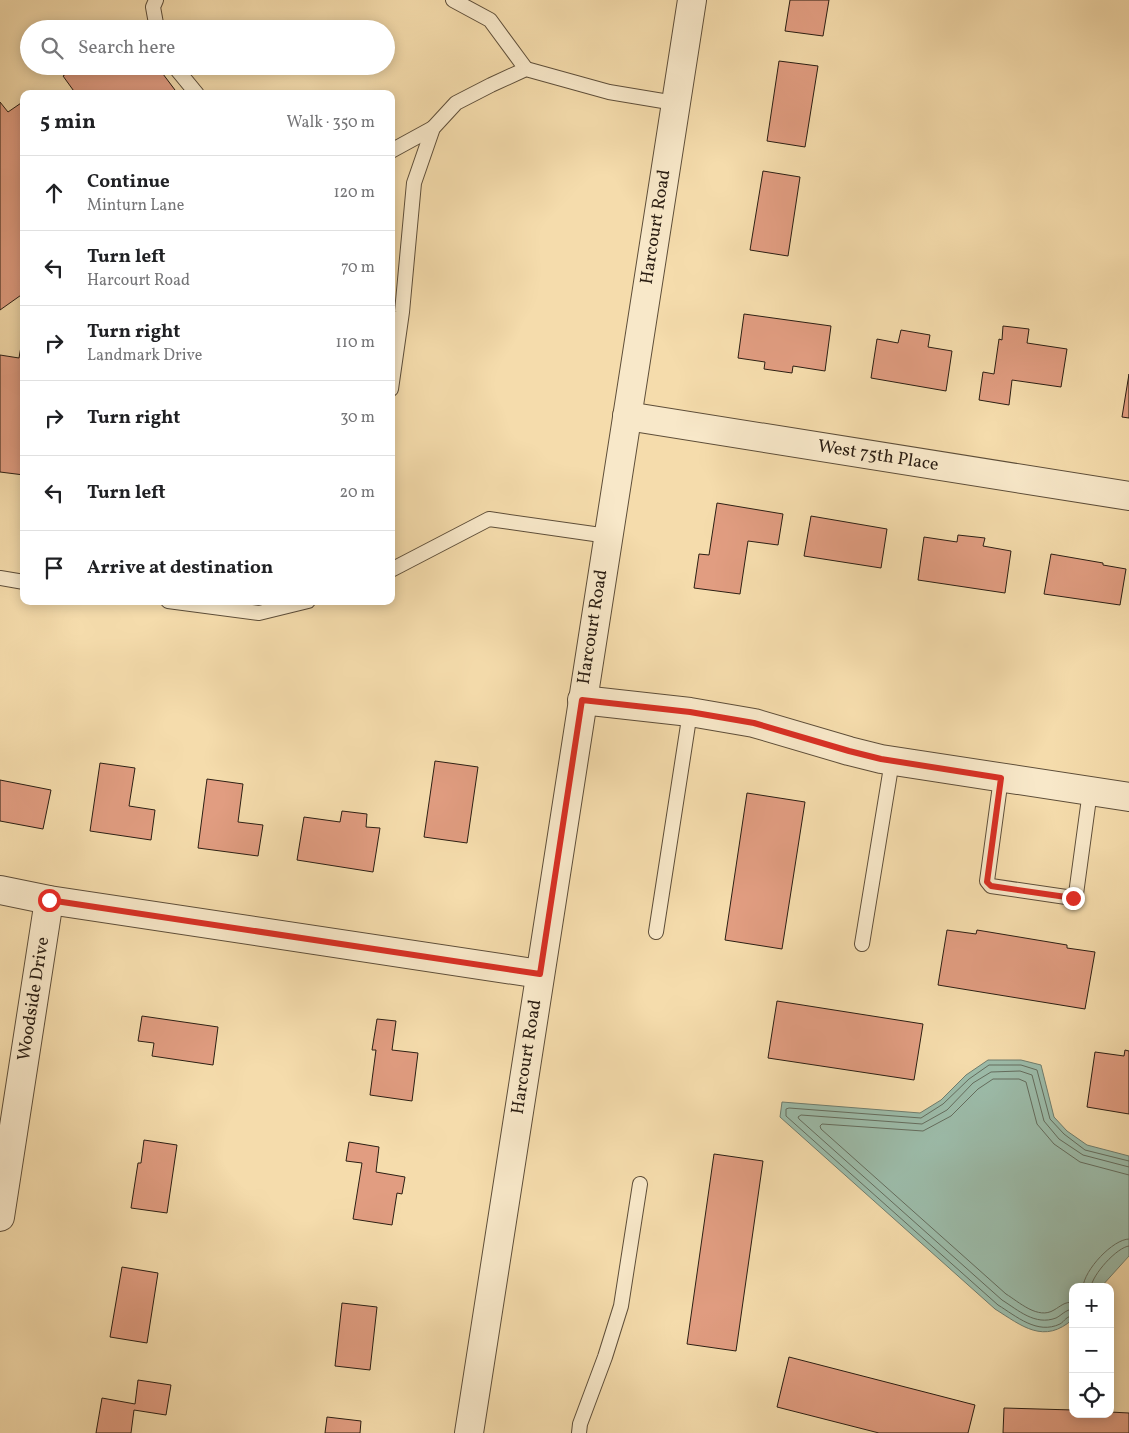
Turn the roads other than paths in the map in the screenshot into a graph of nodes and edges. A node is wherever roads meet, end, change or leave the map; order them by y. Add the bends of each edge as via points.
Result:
1 (156, 0) edge
2 (453, 0) edge
3 (692, 0) edge
4 (155, 20) edge
5 (526, 69) junction
6 (181, 75) edge
7 (194, 90) edge
8 (676, 103) junction
9 (433, 128) junction
10 (395, 149) edge
11 (395, 361) edge
12 (627, 416) junction
13 (1129, 496) edge
14 (608, 536) junction
15 (395, 568) edge
16 (0, 578) edge
17 (20, 581) edge
18 (209, 605) edge
19 (292, 605) edge
20 (582, 700) junction
21 (690, 712) junction
22 (892, 761) junction
23 (1001, 778) junction
24 (1090, 791) junction
25 (1129, 797) edge
26 (0, 890) edge
27 (49, 900) junction
28 (656, 932) dead end
29 (862, 944) dead end
30 (540, 974) junction
31 (640, 1184) dead end
32 (0, 1217) edge
33 (468, 1433) edge
34 (578, 1433) edge

1 - 4 lane via 153,7
2 - 5 lane via 490,20
3 - 8 street, Harcourt Road
5 - 8 lane via 608,92
5 - 9 lane via 456,103
6 - 7 lane
8 - 12 street, Harcourt Road
9 - 10 lane
9 - 11 lane via 414,183
12 - 13 street, West 75th Place
12 - 14 street, Harcourt Road
14 - 15 lane via 489,519
14 - 20 street, Harcourt Road
16 - 17 lane
18 - 19 lane via 259,613
20 - 21 street
20 - 30 street, Harcourt Road
21 - 22 street via 754,723
21 - 28 lane
22 - 23 street
22 - 29 lane
23 - 24 street
23 - 24 lane via 987,882 991,886 1073,898
24 - 25 street
26 - 27 street
27 - 30 street
27 - 32 street, Woodside Drive
30 - 33 street, Harcourt Road
31 - 34 lane via 621,1306

